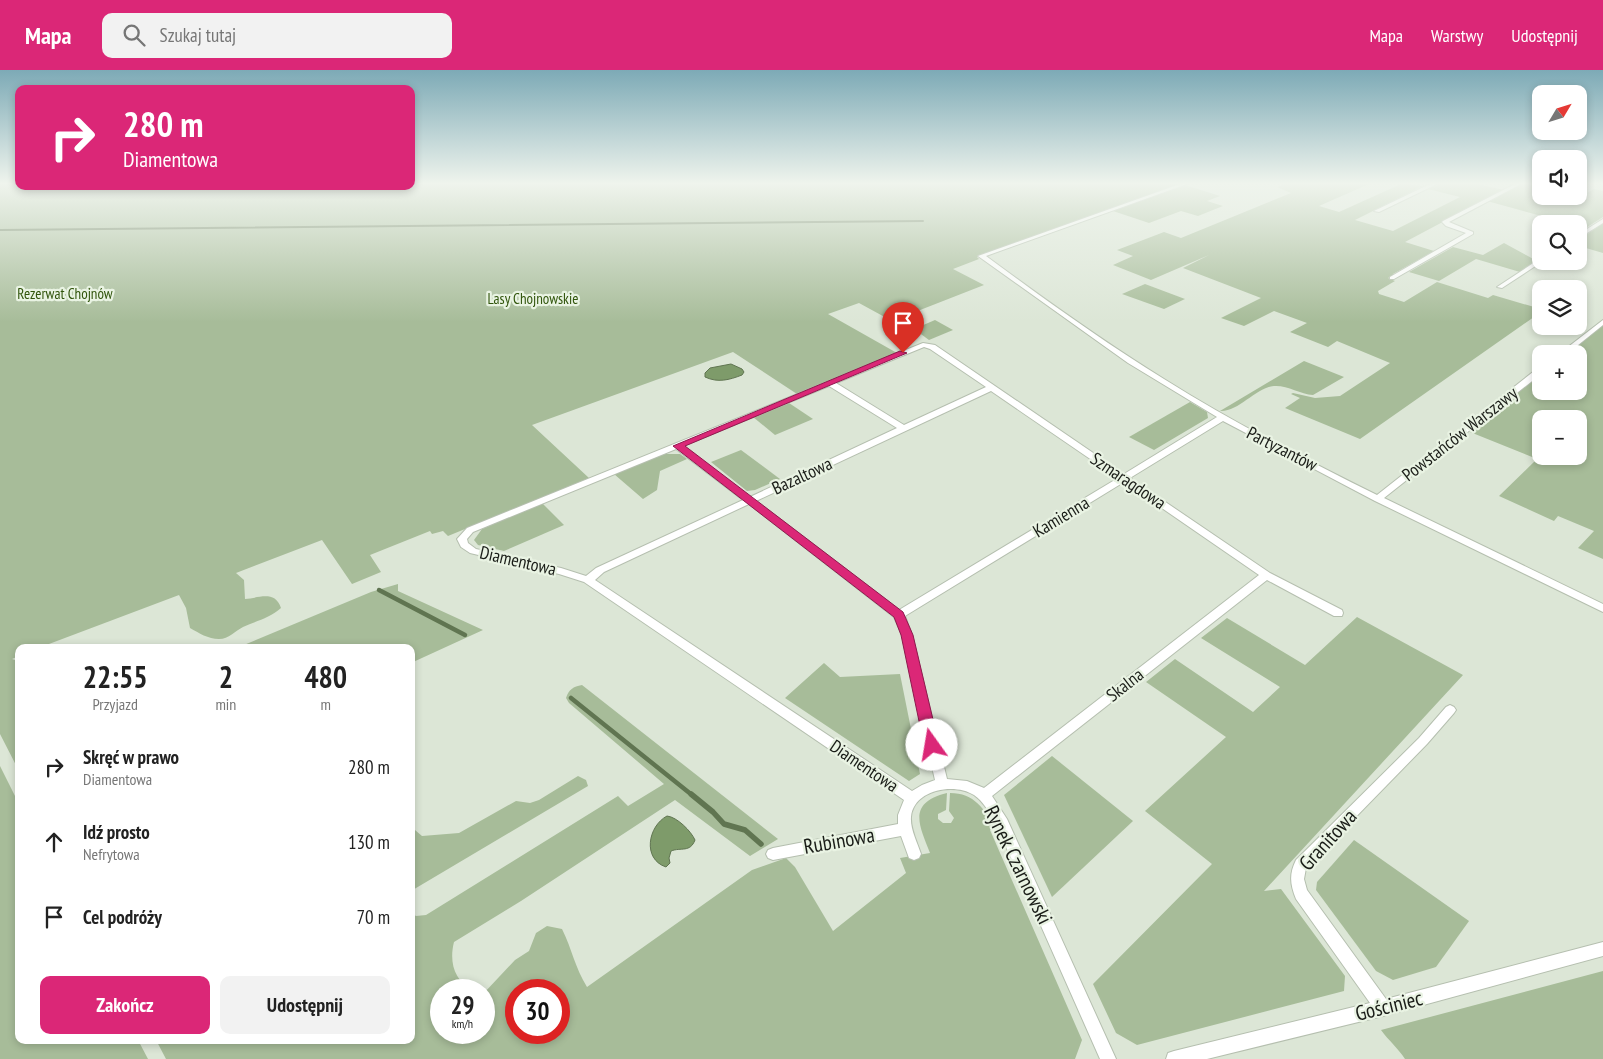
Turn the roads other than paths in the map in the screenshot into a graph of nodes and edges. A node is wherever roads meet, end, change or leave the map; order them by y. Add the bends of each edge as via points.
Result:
1 (1054, 230) edge
2 (1463, 230) edge
3 (1532, 266) edge
4 (1392, 278) dead end
5 (1500, 287) dead end
6 (1603, 322) edge
7 (1574, 345) edge
8 (921, 346) joint
9 (1532, 377) edge
10 (830, 383) junction
11 (991, 388) junction
12 (1222, 418) junction
13 (904, 429) junction
14 (678, 446) junction
15 (1124, 478) junction
16 (1378, 498) junction
17 (750, 501) junction
18 (1266, 575) junction
19 (588, 580) junction
20 (1603, 608) edge
21 (1338, 613) dead end
22 (899, 615) junction
23 (1450, 710) dead end
24 (942, 784) junction
25 (983, 796) junction
26 (913, 799) junction
27 (906, 829) junction
28 (773, 854) dead end
29 (914, 854) dead end
30 (1603, 949) edge
31 (1383, 1008) junction
32 (1108, 1059) edge
33 (1174, 1059) edge

1 - 12 street, Partyzantów via 981,256 1099,342
2 - 4 street via 1471,233
3 - 5 street
6 - 7 street
8 - 10 street, Diamentowa
8 - 11 street, Szmaragdowa via 932,347
9 - 16 street, Powstańców Warszawy
10 - 13 street
10 - 14 street, Diamentowa
11 - 13 street, Bazaltowa
11 - 15 street, Szmaragdowa
12 - 15 street, Kamienna
12 - 16 street, Partyzantów
13 - 17 street, Bazaltowa
14 - 17 street
14 - 19 street, Diamentowa via 470,530 462,540 473,551
15 - 18 street, Szmaragdowa
15 - 22 street, Kamienna
16 - 20 street, Partyzantów
17 - 19 street, Bazaltowa via 600,570
17 - 22 street
18 - 21 street, Szmaragdowa
18 - 25 street, Skalna
19 - 26 street, Diamentowa
22 - 24 street via 907,635
23 - 31 street, Granitowa via 1424,741 1301,864 1296,876 1301,894
24 - 25 street, Rynek Czarnowski via 965,786
24 - 26 street, Rynek Czarnowski via 926,788
25 - 32 street, Rynek Czarnowski via 1000,819
26 - 27 street via 906,810
27 - 28 street, Rubinowa
27 - 29 street
30 - 31 street, Gościniec
31 - 33 street, Gościniec

